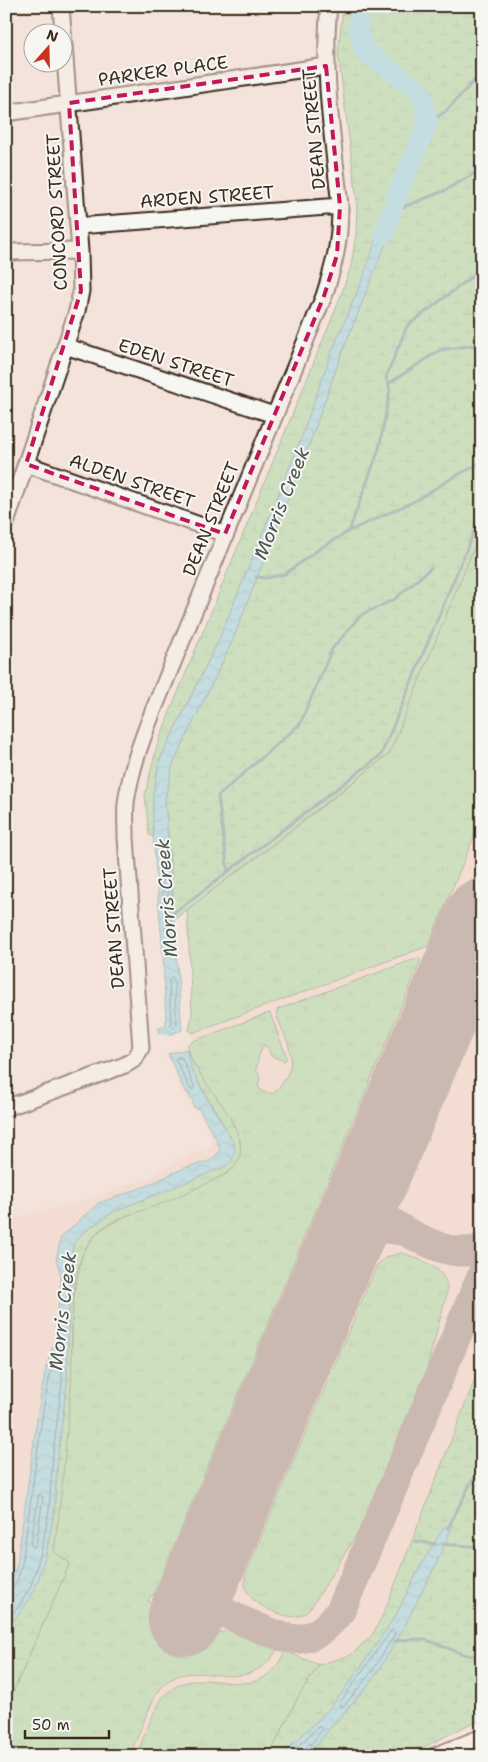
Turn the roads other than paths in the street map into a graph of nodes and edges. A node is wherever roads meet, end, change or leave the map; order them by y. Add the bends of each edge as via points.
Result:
1 (61, 6) edge
2 (329, 6) edge
3 (326, 66) junction
4 (69, 103) junction
5 (6, 113) edge
6 (340, 206) junction
7 (78, 226) junction
8 (80, 251) junction
9 (6, 252) edge
10 (66, 346) junction
11 (274, 415) junction
12 (26, 464) junction
13 (6, 523) edge
14 (225, 534) junction
15 (6, 1108) edge
16 (482, 1737) edge
17 (434, 1756) edge

1 - 4 street, CONCORD STREET
2 - 3 street, DEAN STREET
3 - 4 street, PARKER PLACE
3 - 6 street, DEAN STREET
4 - 5 street, PARKER PLACE
4 - 7 street, CONCORD STREET
6 - 7 street, ARDEN STREET
6 - 11 street, DEAN STREET via 338,244 324,296
7 - 8 street, CONCORD STREET
8 - 9 street
8 - 10 street, CONCORD STREET via 80,301
10 - 11 street, EDEN STREET
10 - 12 street, CONCORD STREET
11 - 14 street, DEAN STREET
12 - 13 street, CONCORD STREET
12 - 14 street, ALDEN STREET
14 - 15 street, DEAN STREET via 144,735 126,805 141,1048 135,1059 125,1065
16 - 17 street

